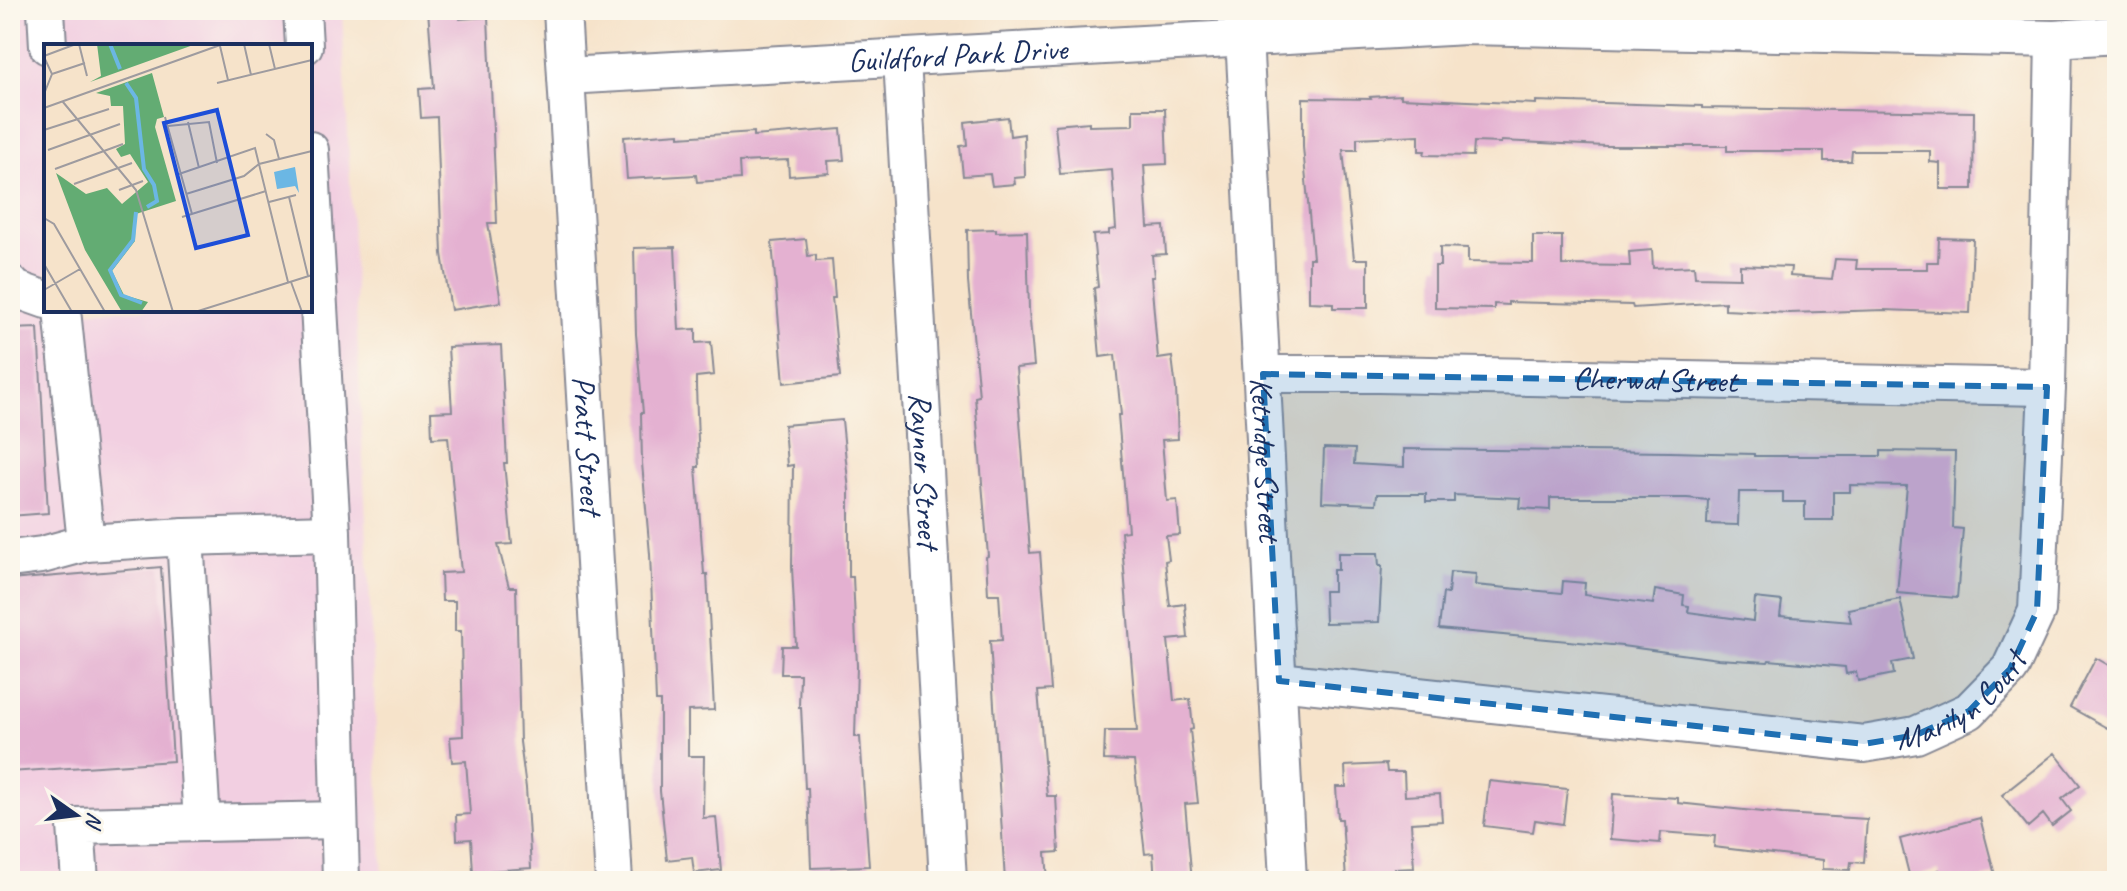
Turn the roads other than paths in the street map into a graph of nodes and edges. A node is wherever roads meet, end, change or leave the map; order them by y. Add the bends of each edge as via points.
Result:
1 (46, 10) edge
2 (302, 10) edge
3 (562, 10) edge
4 (2117, 35) edge
5 (1244, 36) junction
6 (2054, 39) junction
7 (48, 44) edge
8 (304, 44) edge
9 (902, 59) junction
10 (566, 76) junction
11 (312, 185) edge
12 (10, 283) edge
13 (44, 299) edge
14 (62, 312) edge
15 (1263, 374) junction
16 (2047, 387) junction
17 (332, 533) junction
18 (185, 537) junction
19 (86, 543) junction
20 (10, 559) edge
21 (1279, 681) junction
22 (339, 820) junction
23 (202, 823) junction
24 (80, 881) edge
25 (341, 881) edge
26 (614, 881) edge
27 (948, 881) edge
28 (1288, 881) edge

1 - 7 street
2 - 8 street
3 - 10 street, Pratt Street
4 - 6 street, Guildford Park Drive
5 - 6 street, Guildford Park Drive via 1466,26
5 - 9 street, Guildford Park Drive
5 - 15 street, Ketridge Street
6 - 16 street, Marilyn Court
9 - 10 street, Guildford Park Drive
9 - 27 street, Raynor Street
10 - 26 street, Pratt Street
11 - 17 street
12 - 13 street
14 - 19 street
15 - 16 street, Cherwal Street
15 - 21 street, Ketridge Street
16 - 21 street, Marilyn Court via 2037,611 2010,669 1969,711 1916,735 1864,744
17 - 18 street
17 - 22 street
18 - 19 street
18 - 23 street
19 - 20 street
21 - 28 street, Ketridge Street
22 - 23 street
22 - 25 street
23 - 24 street via 76,826

